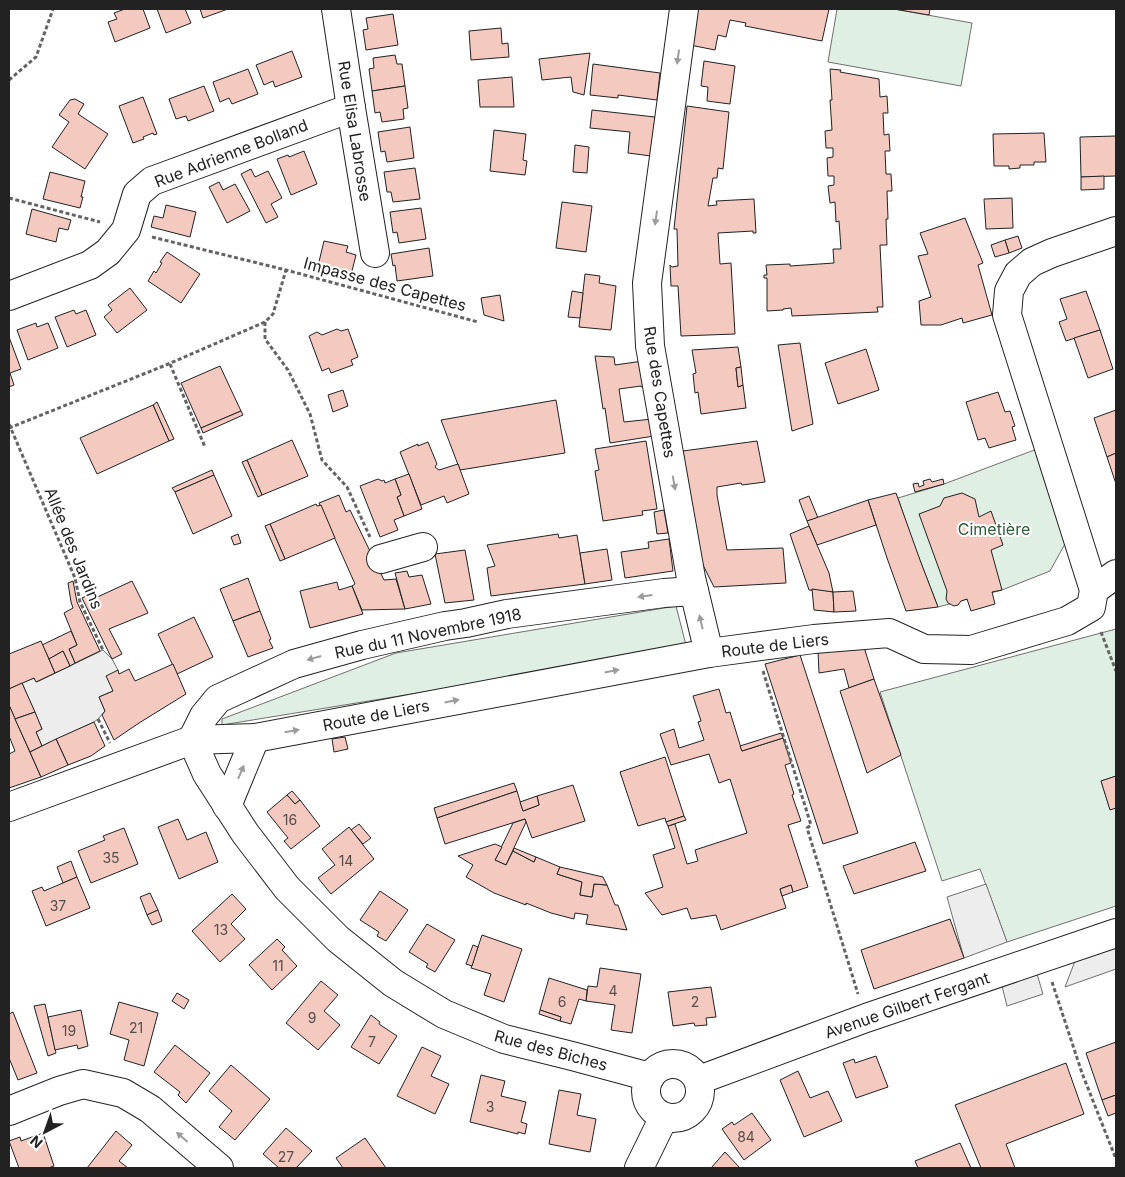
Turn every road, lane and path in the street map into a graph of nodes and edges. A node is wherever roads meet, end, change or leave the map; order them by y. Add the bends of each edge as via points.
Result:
1 (53, 9) edge
2 (336, 9) edge
3 (684, 9) edge
4 (9, 80) edge
5 (350, 108) junction
6 (1116, 231) edge
7 (375, 253) dead end
8 (9, 296) edge
9 (265, 322) junction
10 (478, 322) dead end
11 (170, 364) junction
12 (9, 426) edge
13 (205, 447) dead end
14 (423, 547) dead end
15 (381, 560) joint
16 (1116, 574) edge
17 (694, 591) junction
18 (1101, 597) edge
19 (768, 644) junction
20 (104, 650) dead end
21 (709, 653) junction
22 (1116, 670) edge
23 (255, 738) junction
24 (192, 740) junction
25 (227, 806) junction
26 (9, 808) edge
27 (1116, 933) edge
28 (1044, 957) junction
29 (866, 1018) junction
30 (650, 1077) junction
31 (699, 1080) junction
32 (9, 1111) edge
33 (664, 1117) junction
34 (1116, 1159) edge
35 (218, 1168) edge
36 (639, 1168) edge

1 - 4 path via 36,57
2 - 5 street, Rue Elisa Labrosse
3 -> 17 street, Rue des Capettes via 647,283 650,346
5 - 7 street, Rue Elisa Labrosse
5 - 8 street, Rue Adrienne Bolland via 152,181 137,194 126,230 108,252 90,265
6 - 18 street via 1032,262 1018,274 1009,291 1007,316
9 - 10 path, Impasse des Capettes via 274,314 286,270
9 - 11 path
9 - 15 path via 265,339 288,370 310,414 322,460 347,487
11 - 12 path
11 - 13 path
12 - 20 path, Allée des Jardins via 75,578 80,602
14 - 15 street
16 - 18 street, Route de Liers
21 -> 17 street, Rue des Capettes
17 -> 24 street, Rue du 11 Novembre 1918 via 507,614 362,645 294,664 218,699 204,716
18 - 19 street, Route de Liers via 1067,621 971,650 924,649 889,633
18 - 22 path
19 - 21 street, Route de Liers
19 - 29 path via 771,656 759,657 812,825 806,828
23 -> 21 street, Route de Liers
23 - 24 street, Route de Liers
25 -> 23 street
24 - 25 street, Rue des Biches via 207,774
24 - 26 street, Route de Liers
25 - 30 street, Rue des Biches via 288,888 338,939 393,983 444,1014 504,1039
27 - 28 street, Avenue Gilbert Fergant
28 - 29 street, Avenue Gilbert Fergant
28 - 34 path via 1082,1073
29 - 31 street, Avenue Gilbert Fergant
30 - 31 street via 669,1064 681,1065
30 - 33 street via 647,1100 652,1109
31 - 33 street via 701,1093 692,1112 680,1118
35 -> 32 street via 150,1109 123,1093 82,1084
33 - 36 street

